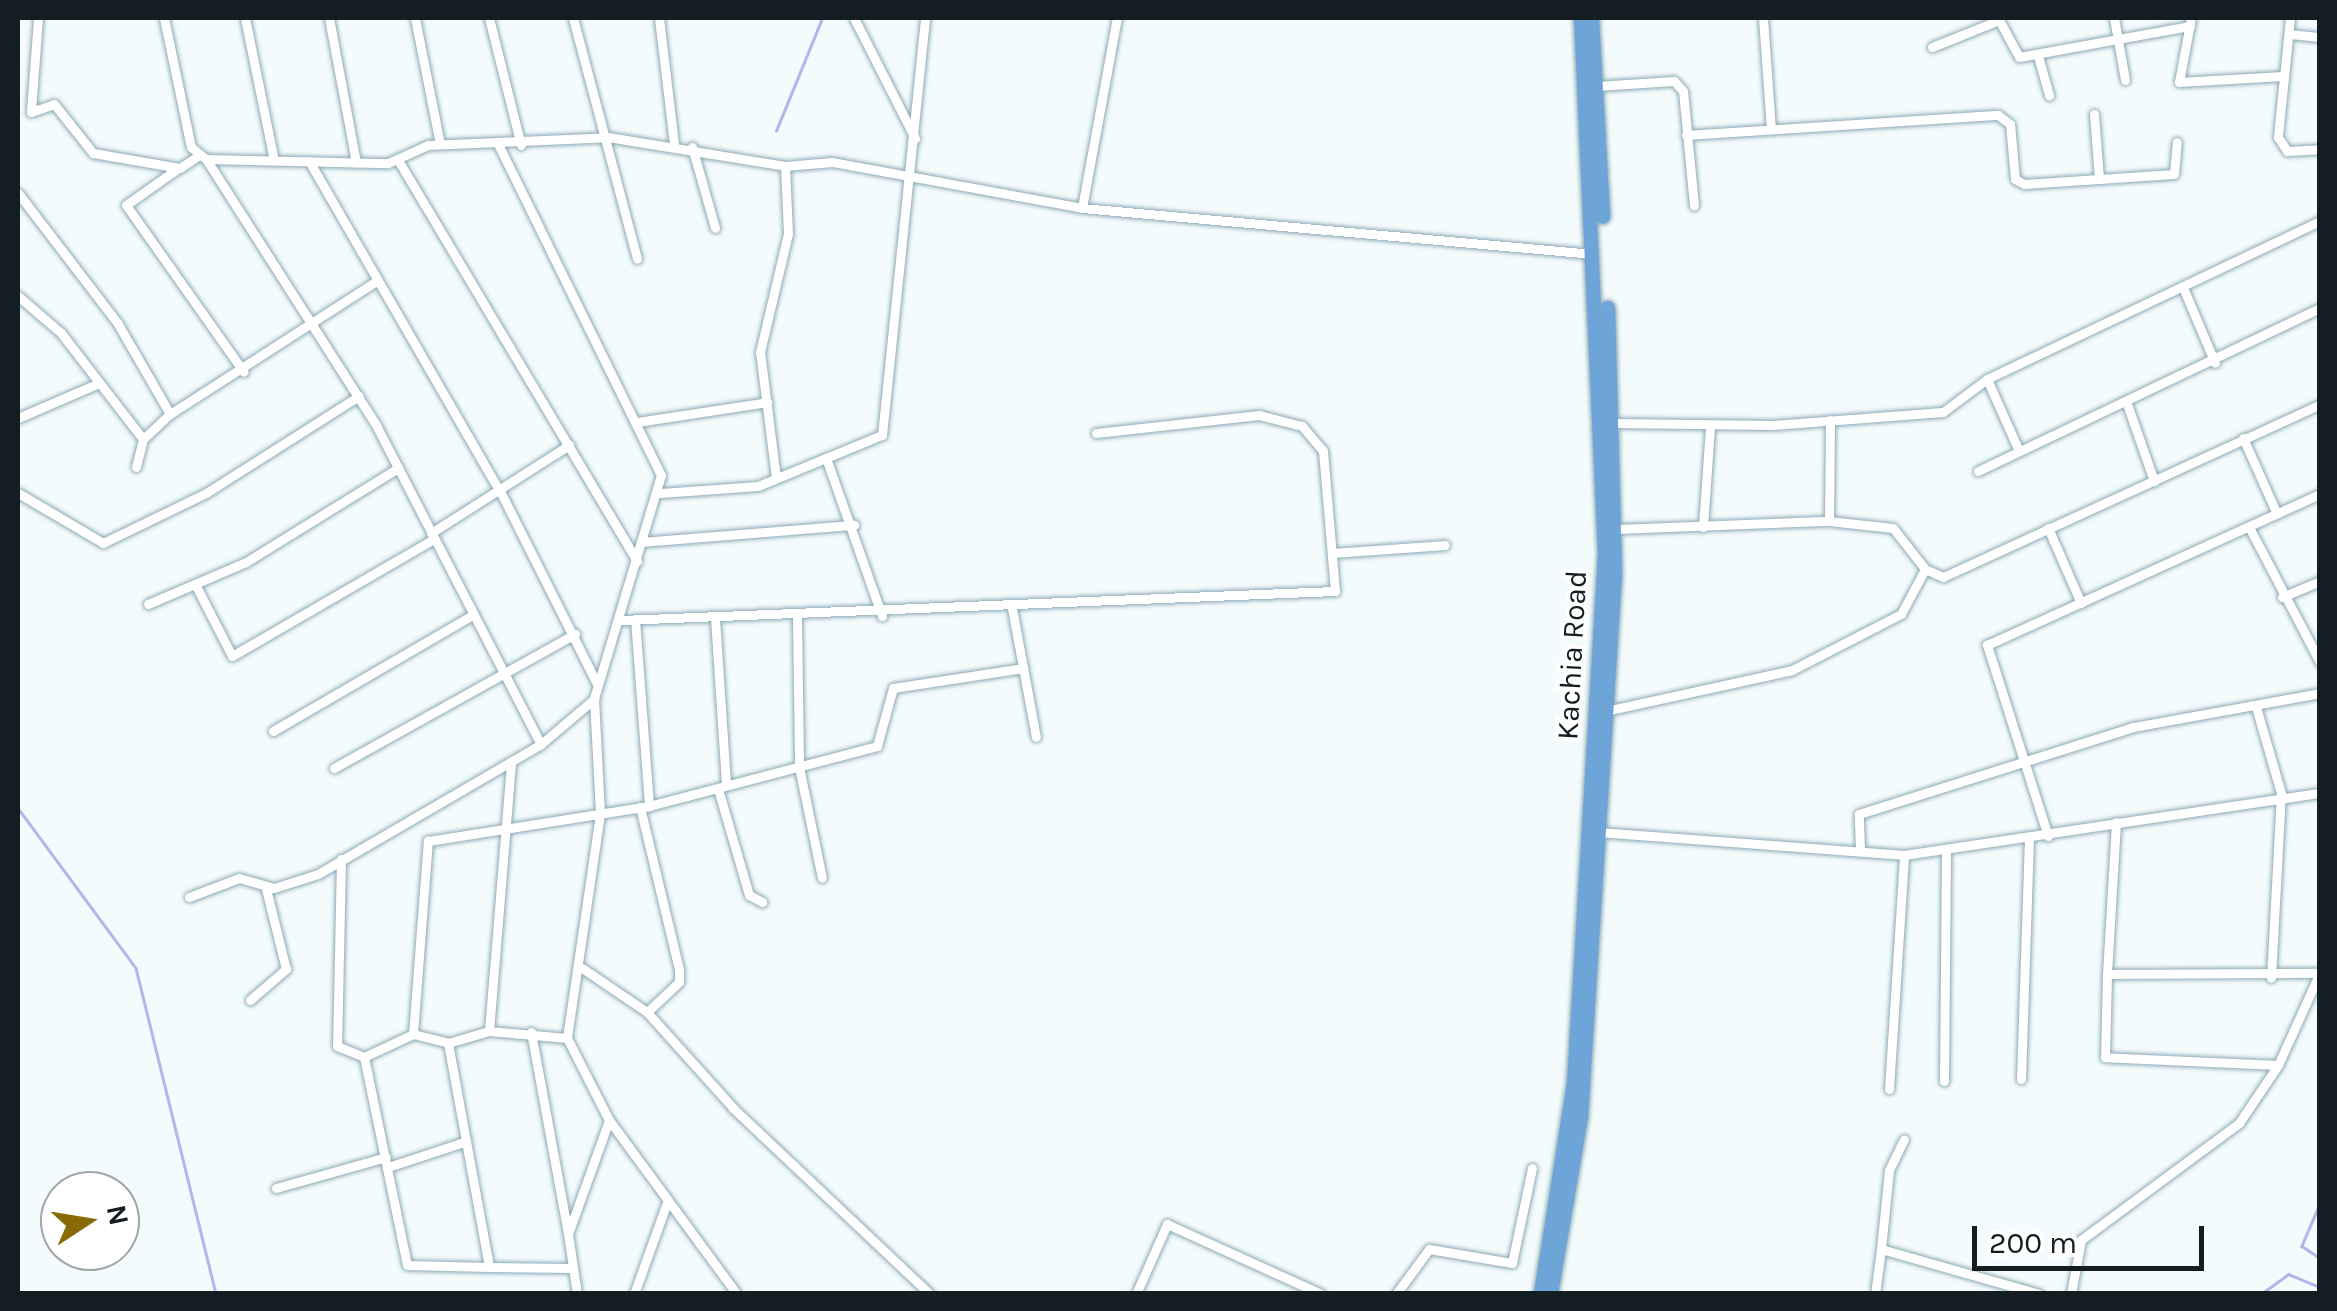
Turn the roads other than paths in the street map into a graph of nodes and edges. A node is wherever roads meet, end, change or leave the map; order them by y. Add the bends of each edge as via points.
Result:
1 (38, 18) edge
2 (164, 18) edge
3 (245, 18) edge
4 (329, 18) edge
5 (415, 18) edge
6 (489, 18) edge
7 (573, 18) edge
8 (659, 18) edge
9 (854, 18) edge
10 (926, 18) edge
11 (1117, 18) edge
12 (1581, 18) edge
13 (1592, 18) edge
14 (1763, 18) edge
15 (2114, 18) edge
16 (2290, 18) edge
17 (1998, 19) edge
18 (2190, 22) edge
19 (2290, 34) junction
20 (2320, 37) edge
21 (2119, 38) junction
22 (1932, 46) dead end
23 (2038, 56) junction
24 (2284, 76) junction
25 (2125, 80) dead end
26 (1596, 86) junction
27 (2049, 95) dead end
28 (2094, 114) dead end
29 (1770, 129) junction
30 (1686, 135) junction
31 (602, 137) junction
32 (914, 138) junction
33 (674, 142) junction
34 (2177, 142) dead end
35 (440, 144) junction
36 (498, 144) junction
37 (521, 146) junction
38 (692, 147) junction
39 (2320, 150) edge
40 (202, 157) junction
41 (274, 160) junction
42 (398, 160) junction
43 (309, 161) junction
44 (356, 162) junction
45 (785, 166) junction
46 (180, 168) junction
47 (2099, 178) junction
48 (914, 182) junction
49 (18, 193) edge
50 (1694, 204) dead end
51 (1082, 208) junction
52 (2320, 221) edge
53 (715, 228) dead end
54 (1596, 254) junction
55 (637, 260) dead end
56 (378, 280) junction
57 (2184, 290) junction
58 (18, 296) edge
59 (2320, 308) edge
60 (313, 329) junction
61 (2215, 364) junction
62 (244, 372) junction
63 (1987, 379) junction
64 (97, 384) junction
65 (359, 396) junction
66 (2126, 401) junction
67 (767, 402) junction
68 (2320, 404) edge
69 (170, 414) junction
70 (18, 418) edge
71 (1830, 420) junction
72 (637, 422) junction
73 (1614, 423) junction
74 (1710, 426) junction
75 (1096, 433) dead end
76 (2243, 438) junction
77 (143, 439) junction
78 (569, 445) junction
79 (2019, 451) junction
80 (826, 458) junction
81 (136, 467) dead end
82 (398, 468) junction
83 (1978, 471) dead end
84 (776, 478) junction
85 (2154, 480) junction
86 (18, 493) edge
87 (501, 493) junction
88 (661, 493) junction
89 (2320, 494) edge
90 (2273, 516) junction
91 (1829, 520) junction
92 (854, 525) junction
93 (1703, 527) junction
94 (2048, 528) junction
95 (2249, 528) junction
96 (1616, 529) junction
97 (433, 536) junction
98 (2263, 540) junction
99 (641, 542) junction
100 (1445, 545) dead end
101 (1333, 554) junction
102 (636, 561) junction
103 (1924, 569) junction
104 (2320, 581) edge
105 (194, 584) junction
106 (2282, 597) junction
107 (2081, 603) junction
108 (148, 604) dead end
109 (1012, 608) junction
110 (472, 614) junction
111 (882, 616) junction
112 (797, 617) junction
113 (714, 618) junction
114 (622, 620) junction
115 (635, 620) junction
116 (575, 634) junction
117 (2320, 662) edge
118 (1024, 668) junction
119 (501, 673) junction
120 (597, 684) junction
121 (2320, 693) edge
122 (594, 699) junction
123 (2256, 708) junction
124 (1606, 711) junction
125 (273, 731) dead end
126 (1036, 736) dead end
127 (541, 744) junction
128 (2026, 760) junction
129 (511, 763) junction
130 (799, 767) junction
131 (334, 768) dead end
132 (722, 787) junction
133 (2281, 794) junction
134 (2320, 794) edge
135 (645, 807) junction
136 (600, 814) junction
137 (2116, 822) junction
138 (510, 831) junction
139 (1600, 832) junction
140 (2048, 836) junction
141 (2029, 838) junction
142 (1860, 850) junction
143 (1946, 850) junction
144 (1904, 855) junction
145 (341, 859) junction
146 (822, 878) dead end
147 (266, 888) junction
148 (1591, 889) junction
149 (189, 897) dead end
150 (762, 902) dead end
151 (582, 968) junction
152 (2106, 974) junction
153 (2319, 975) edge
154 (2271, 978) junction
155 (250, 1000) dead end
156 (647, 1012) junction
157 (489, 1030) junction
158 (532, 1032) junction
159 (412, 1034) junction
160 (567, 1038) junction
161 (448, 1043) junction
162 (364, 1057) junction
163 (2278, 1064) junction
164 (2020, 1080) dead end
165 (1944, 1081) dead end
166 (1889, 1088) dead end
167 (609, 1120) junction
168 (1904, 1139) dead end
169 (464, 1142) junction
170 (387, 1162) junction
171 (1532, 1168) dead end
172 (276, 1188) dead end
173 (666, 1205) junction
174 (568, 1234) junction
175 (1881, 1249) junction
176 (489, 1266) junction
177 (570, 1268) junction
178 (732, 1292) edge
179 (577, 1294) edge
180 (634, 1294) edge
181 (930, 1294) edge
182 (1136, 1294) edge
183 (1321, 1294) edge
184 (1396, 1294) edge
185 (1541, 1294) edge
186 (1551, 1294) edge
187 (1875, 1294) edge
188 (2039, 1294) edge
189 (2071, 1294) edge

1 - 46 street via 31,112 54,104 92,153
2 - 40 street
3 - 41 street
4 - 44 street
5 - 35 street
6 - 37 street
7 - 31 street
8 - 33 street
9 - 32 street
10 - 32 street
11 - 51 street
12 - 54 highway, Kachia Road
13 - 26 highway, Kachia Road
14 - 29 street
15 - 21 street
16 - 19 street
17 - 22 street
17 - 23 street via 2014,55
18 - 21 street
18 - 24 street via 2179,82
19 - 20 street
19 - 24 street
21 - 23 street
21 - 25 street
23 - 27 street
24 - 39 street via 2281,147
26 - 30 street via 1674,82 1683,91
26 - 73 highway, Kachia Road
28 - 47 street
29 - 30 street
29 - 47 street via 1998,115 2010,124 2018,184
30 - 50 street
31 - 33 street
31 - 37 street
31 - 55 street
32 - 48 street
33 - 38 street
34 - 47 street via 2174,174
35 - 36 street
35 - 42 street
36 - 37 street
36 - 72 street
38 - 45 street
38 - 53 street
40 - 41 street
40 - 46 street
40 - 60 street
41 - 43 street
42 - 44 street
42 - 78 street
43 - 44 street
43 - 56 street
45 - 48 street via 832,162
45 - 67 street via 788,234 760,352
46 - 62 street via 126,205
48 - 51 street
48 - 80 street via 884,431
49 - 69 street via 118,324
51 - 54 street
52 - 57 street
54 - 148 highway, Kachia Road via 1605,528
56 - 60 street
56 - 87 street
57 - 61 street
57 - 63 street
58 - 64 street via 62,333
59 - 61 street
60 - 62 street
60 - 65 street
61 - 66 street
62 - 69 street
63 - 71 street via 1951,411
63 - 79 street
64 - 70 street
64 - 77 street
65 - 82 street
65 - 86 street via 206,494 103,543
66 - 79 street
66 - 85 street
67 - 72 street
67 - 84 street
68 - 76 street
69 - 77 street
71 - 74 street
71 - 91 street
72 - 88 street
73 - 74 street
73 - 96 highway, Kachia Road
74 - 93 street
75 - 101 street via 1258,415 1302,426 1323,451
76 - 85 street
76 - 90 street
77 - 81 street
78 - 87 street
78 - 102 street
79 - 83 street
80 - 84 street
80 - 92 street
82 - 97 street
82 - 105 street
84 - 88 street
85 - 94 street
87 - 97 street
87 - 116 street
88 - 99 street
89 - 90 street
90 - 95 street
90 - 98 street
91 - 93 street
91 - 103 street via 1898,529
92 - 99 street
92 - 111 street
93 - 96 street
94 - 103 street via 1943,577
94 - 107 street
95 - 98 street
95 - 107 street
96 - 124 highway, Kachia Road
97 - 105 street via 232,656
97 - 110 street
98 - 106 street
99 - 102 street
100 - 101 street
101 - 109 street via 1335,591
102 - 114 street
103 - 124 street via 1901,614 1792,670
104 - 106 street
105 - 108 street
106 - 117 street
107 - 128 street via 1987,644
109 - 111 street
109 - 118 street
110 - 119 street
110 - 125 street
111 - 112 street
112 - 113 street
112 - 130 street
113 - 115 street
113 - 132 street
114 - 115 street
114 - 120 street
115 - 135 street
116 - 119 street
116 - 120 street
118 - 126 street
118 - 130 street via 893,688 877,746
119 - 127 street
119 - 131 street
120 - 122 street
121 - 123 street
122 - 127 street
122 - 136 street
123 - 128 street via 2133,727
123 - 133 street
124 - 139 highway, Kachia Road
127 - 129 street
128 - 140 street
128 - 142 street via 1859,814
129 - 138 street
129 - 145 street
130 - 132 street
130 - 146 street
132 - 135 street
132 - 150 street via 748,895
133 - 134 street
133 - 137 street
133 - 154 street
135 - 136 street
135 - 156 street via 679,970
136 - 138 street
136 - 151 street
137 - 140 street
137 - 152 street
138 - 157 street
138 - 159 street via 428,842
139 - 142 street
139 - 148 highway, Kachia Road
140 - 141 street
141 - 143 street
141 - 164 street
142 - 144 street
143 - 144 street
143 - 165 street
144 - 166 street
145 - 147 street
145 - 162 street via 337,1046
147 - 149 street via 239,878
147 - 155 street via 286,969
148 - 185 highway, Kachia Road via 1570,1122
148 - 186 highway, Kachia Road via 1581,1117
151 - 156 street
151 - 160 street
152 - 154 street
152 - 163 street via 2105,1057
153 - 154 street
153 - 163 street
156 - 181 street via 733,1108
157 - 158 street
157 - 161 street
158 - 160 street
158 - 174 street
159 - 161 street
159 - 162 street
160 - 167 street
161 - 169 street
162 - 170 street
163 - 189 street via 2239,1123 2081,1240
167 - 173 street
167 - 174 street
168 - 175 street via 1888,1170
169 - 170 street
169 - 176 street
170 - 172 street
170 - 176 street via 407,1265
171 - 184 street via 1512,1263 1429,1250
173 - 178 street
173 - 180 street
174 - 177 street
175 - 187 street
175 - 188 street
176 - 177 street
177 - 179 street
182 - 183 street via 1167,1224

